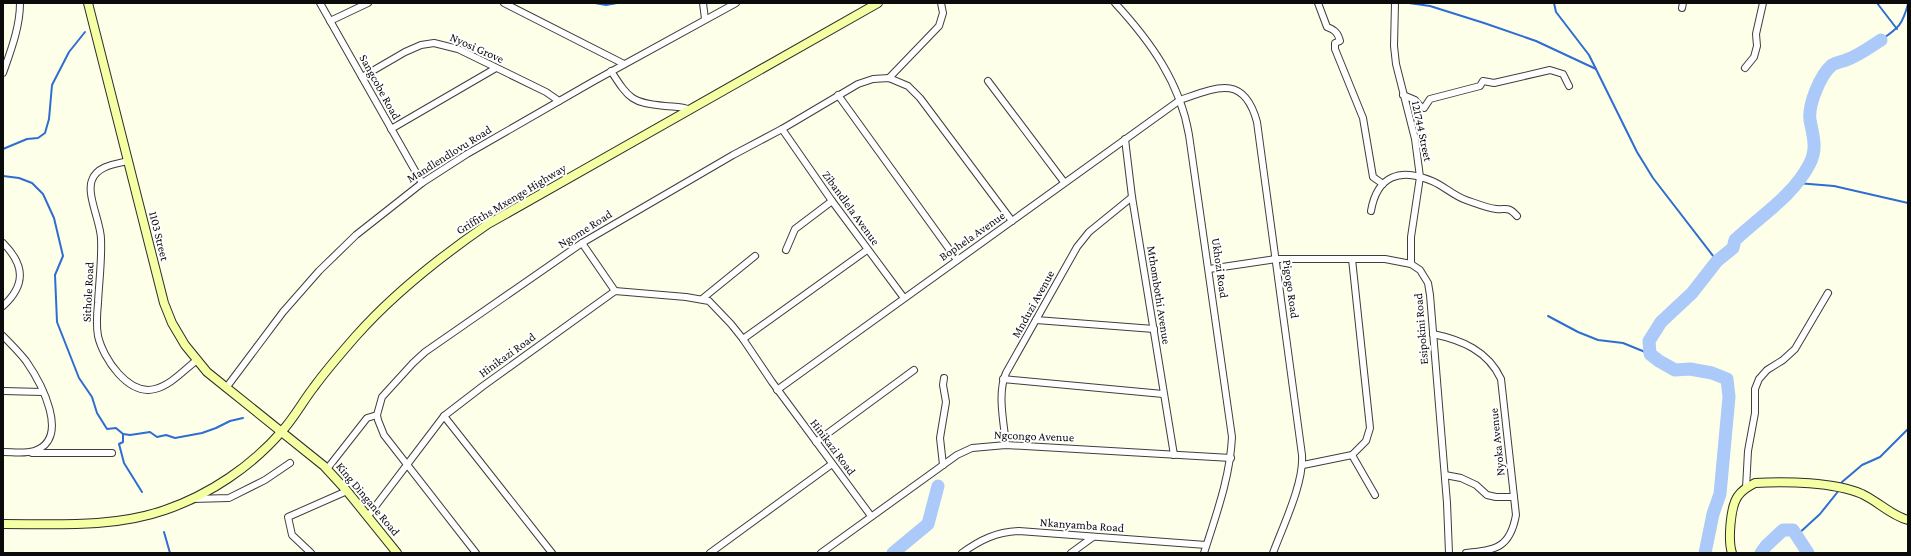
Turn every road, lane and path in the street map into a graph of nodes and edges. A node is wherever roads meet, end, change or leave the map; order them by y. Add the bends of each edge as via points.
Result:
1 (20, 3) edge
2 (88, 3) edge
3 (320, 3) edge
4 (368, 3) edge
5 (504, 3) edge
6 (703, 3) edge
7 (736, 3) edge
8 (878, 3) edge
9 (941, 3) edge
10 (1115, 3) edge
11 (1318, 3) edge
12 (1395, 3) edge
13 (1763, 3) edge
14 (705, 19) junction
15 (330, 21) junction
16 (624, 64) junction
17 (4, 65) edge
18 (496, 68) junction
19 (1744, 68) dead end
20 (610, 71) junction
21 (3, 73) edge
22 (362, 77) junction
23 (889, 78) junction
24 (988, 81) dead end
25 (1569, 86) dead end
26 (838, 95) junction
27 (1403, 95) junction
28 (1180, 100) junction
29 (559, 101) junction
30 (690, 110) junction
31 (391, 129) junction
32 (782, 130) junction
33 (1125, 139) junction
34 (128, 161) junction
35 (1420, 177) junction
36 (1064, 182) junction
37 (422, 183) junction
38 (1383, 184) junction
39 (1132, 197) junction
40 (832, 201) junction
41 (1371, 211) dead end
42 (1517, 216) dead end
43 (1012, 221) junction
44 (3, 243) edge
45 (582, 243) junction
46 (786, 250) dead end
47 (867, 250) junction
48 (755, 256) dead end
49 (1276, 259) junction
50 (1352, 259) junction
51 (957, 260) junction
52 (1411, 264) junction
53 (1209, 269) junction
54 (615, 291) junction
55 (1828, 293) dead end
56 (904, 298) junction
57 (702, 299) junction
58 (3, 306) edge
59 (1036, 320) junction
60 (1154, 329) junction
61 (1433, 334) junction
62 (3, 336) edge
63 (743, 339) junction
64 (197, 360) junction
65 (914, 370) dead end
66 (944, 378) dead end
67 (1003, 380) junction
68 (226, 388) junction
69 (777, 390) junction
70 (3, 391) edge
71 (43, 392) junction
72 (1163, 394) junction
73 (378, 415) junction
74 (444, 416) junction
75 (282, 431) junction
76 (816, 442) junction
77 (1006, 444) junction
78 (3, 452) edge
79 (25, 452) junction
80 (112, 453) dead end
81 (1174, 455) junction
82 (1352, 455) junction
83 (1231, 458) junction
84 (290, 463) dead end
85 (406, 464) junction
86 (832, 464) junction
87 (1303, 464) junction
88 (942, 466) junction
89 (327, 469) junction
90 (1445, 475) junction
91 (1746, 488) junction
92 (348, 491) junction
93 (1375, 495) dead end
94 (1514, 497) junction
95 (191, 499) junction
96 (368, 516) junction
97 (871, 516) junction
98 (1908, 520) edge
99 (3, 524) edge
100 (1093, 537) junction
101 (1206, 545) junction
102 (311, 553) edge
103 (397, 553) edge
104 (476, 553) edge
105 (552, 553) edge
106 (710, 553) edge
107 (821, 553) edge
108 (962, 553) edge
109 (1071, 553) edge
110 (1204, 553) edge
111 (1273, 553) edge
112 (1449, 553) edge
113 (1466, 553) edge
114 (1732, 553) edge

1 - 17 street via 17,30
2 - 34 street, 1103 Street
3 - 15 street, Sangcobe Road
4 - 15 street
5 - 16 street
6 - 14 street
7 - 14 street, Mandlendlovu Road
8 - 30 street, Griffiths Mxenge Highway
9 - 23 street via 943,13 938,26
10 - 28 street, Ukhozi Road via 1163,63
11 - 38 street via 1327,27 1338,34 1340,41 1335,43 1335,49 1363,118 1373,177
12 - 27 street, 121744 Street via 1394,46
13 - 19 street via 1754,57
14 - 16 street, Mandlendlovu Road
15 - 22 street, Sangcobe Road
16 - 20 street, Mandlendlovu Road
17 - 21 street
18 - 22 street, Nyosi Grove via 458,49 434,43 405,52
18 - 29 street, Nyosi Grove
18 - 31 street
20 - 29 street, Mandlendlovu Road
20 - 30 street via 632,99
22 - 31 street, Sangcobe Road
23 - 26 street, Ngome Road via 873,79 858,84
23 - 43 street, Ngome Road via 908,86 920,98
24 - 36 street
25 - 27 street via 1563,74 1550,70 1494,83 1483,81 1480,86 1430,99 1424,108 1415,100
26 - 32 street, Ngome Road
26 - 51 street
27 - 35 street, 121744 Street
28 - 33 street, Bophela Avenue
28 - 49 street, Pigogo Road via 1223,87 1239,92 1249,101 1257,122
28 - 53 street, Ukhozi Road via 1189,135
29 - 37 street, Mandlendlovu Road
30 - 75 street, Griffiths Mxenge Highway via 488,224 447,253 415,279 357,335
31 - 37 street, Sangcobe Road
32 - 40 street, Zibandlela Avenue
32 - 45 street, Ngome Road via 733,154
33 - 36 street, Bophela Avenue
33 - 39 street, Mthombothi Avenue
34 - 64 street, 1103 Street via 164,302 172,323
34 - 64 street, Sithole Road via 102,168 91,181 101,236 98,336 109,364 129,383 140,388 154,390 166,385
35 - 38 street via 1405,174 1390,178
35 - 42 street via 1433,181 1466,200 1497,209 1510,209
35 - 52 street, 121744 Street via 1411,237
36 - 43 street, Bophela Avenue
37 - 68 street, Mandlendlovu Road via 356,235 319,271 283,312
38 - 41 street via 1374,197
39 - 59 street, Mnduzi Avenue via 1089,232 1077,247
39 - 60 street, Mthombothi Avenue
40 - 46 street via 795,228
40 - 47 street, Zibandlela Avenue
43 - 51 street, Bophela Avenue
44 - 58 street via 18,262 20,273 19,285
45 - 54 street
45 - 73 street, Ngome Road via 426,352 382,397
47 - 56 street, Zibandlela Avenue
47 - 63 street
48 - 57 street
49 - 50 street
49 - 53 street
49 - 87 street, Pigogo Road
50 - 52 street via 1385,259
50 - 82 street via 1370,428 1366,442
51 - 56 street, Bophela Avenue
52 - 61 street, Esipokini Road via 1420,270 1428,283
53 - 83 street, Ukhozi Road via 1232,438
54 - 57 street, Hinikazi Road
54 - 74 street, Hinikazi Road
55 - 91 street via 1795,349 1759,379 1755,389 1755,413 1748,451
56 - 69 street, Bophela Avenue
57 - 63 street, Hinikazi Road via 709,301
59 - 60 street
59 - 67 street, Mnduzi Avenue
60 - 72 street, Mthombothi Avenue
61 - 90 street, Esipokini Road
61 - 94 street, Nyoka Avenue via 1475,349 1487,357 1501,378
62 - 71 street via 26,362
63 - 69 street, Hinikazi Road
64 - 68 street, 1103 Street
65 - 76 street
66 - 88 street via 946,402 940,438
67 - 72 street
67 - 77 street, Mnduzi Avenue
68 - 75 street, 1103 Street
69 - 76 street, Hinikazi Road
70 - 71 street
71 - 79 street via 53,429 43,446
72 - 81 street, Mthombothi Avenue
73 - 85 street via 384,434
73 - 89 street via 367,418
74 - 85 street, Hinikazi Road
74 - 105 street
75 - 89 street, King Dingane Road
75 - 95 street, Griffiths Mxenge Highway via 262,452 230,477
76 - 86 street, Hinikazi Road
77 - 81 street, Ngcongo Avenue
77 - 88 street, Ngcongo Avenue via 972,448
78 - 79 street
79 - 80 street
81 - 83 street, Ngcongo Avenue
82 - 87 street
82 - 93 street
83 - 101 street, Ukhozi Road via 1225,489
84 - 95 street via 265,480 229,498
85 - 96 street, Hinikazi Road
85 - 104 street
86 - 97 street, Hinikazi Road
86 - 106 street
87 - 111 street, Pigogo Road via 1295,494
88 - 97 street, Ngcongo Avenue
89 - 92 street, King Dingane Road
90 - 94 street via 1461,478 1476,485 1487,495
90 - 112 street, Esipokini Road
91 - 98 street via 1755,482 1824,484 1841,487 1863,495 1892,514
91 - 114 street via 1737,497 1734,505 1730,538
92 - 96 street, King Dingane Road
92 - 102 street via 288,516 292,535
94 - 113 street, Nyoka Avenue via 1514,528 1507,540 1493,550
95 - 99 street, Griffiths Mxenge Highway via 165,510 115,521
96 - 103 street, King Dingane Road
97 - 107 street, Ngcongo Avenue
100 - 101 street, Nkanyamba Road
100 - 108 street, Nkanyamba Road via 1005,532 993,534
100 - 109 street
101 - 110 street, Ukhozi Road

